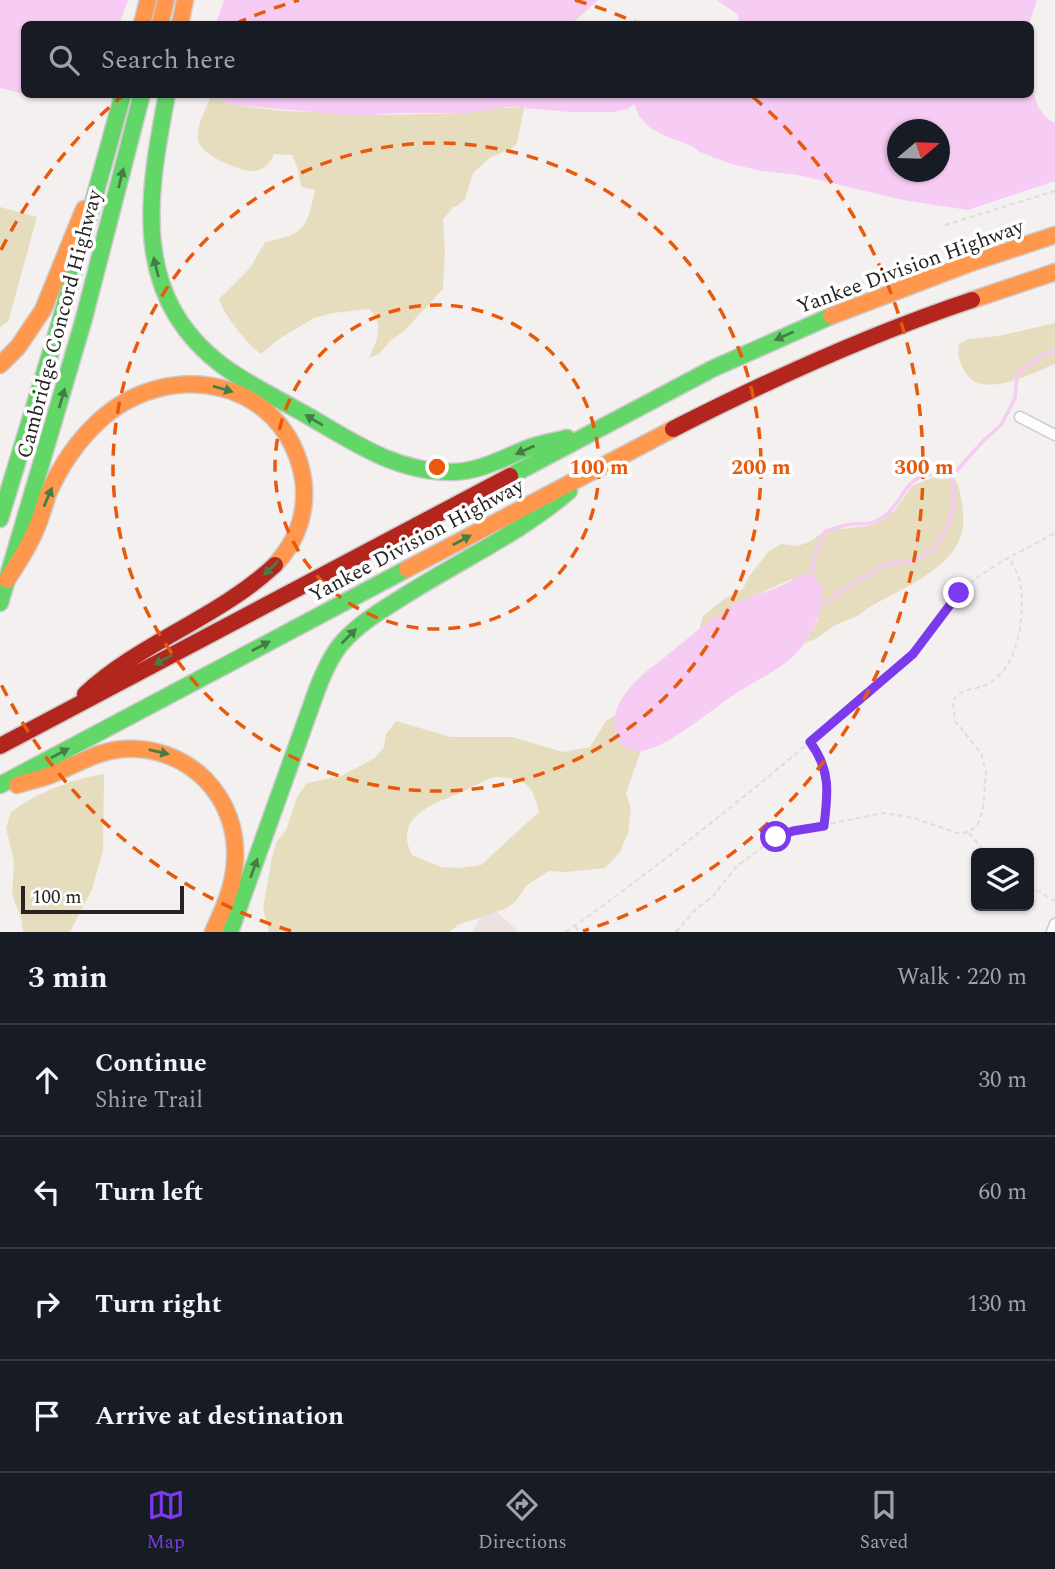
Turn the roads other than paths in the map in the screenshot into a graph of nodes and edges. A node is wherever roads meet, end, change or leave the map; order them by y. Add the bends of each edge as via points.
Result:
1 (148, 0) edge
2 (166, 0) edge
3 (185, 0) edge
4 (143, 21) edge
5 (161, 21) edge
6 (181, 21) edge
7 (122, 98) edge
8 (141, 98) edge
9 (166, 98) edge
10 (103, 172) junction
11 (1055, 235) edge
12 (1055, 272) edge
13 (0, 365) edge
14 (1020, 417) dead end
15 (591, 432) junction
16 (1055, 435) edge
17 (590, 472) junction
18 (0, 519) edge
19 (7, 580) junction
20 (0, 603) edge
21 (66, 711) junction
22 (0, 746) edge
23 (0, 787) edge
24 (1055, 924) edge
25 (213, 932) edge
26 (230, 932) edge
27 (1052, 932) edge

1 - 4 highway
2 - 5 highway
3 - 6 highway
7 - 10 highway, Cambridge Concord Highway
19 -> 8 highway, Cambridge Concord Highway via 83,321
15 -> 9 highway via 531,447 483,468 453,472 412,468 369,452 209,354 187,332 170,304 152,247 150,184
10 - 13 highway via 70,237 44,311
10 - 18 highway, Cambridge Concord Highway
11 -> 15 highway, Yankee Division Highway via 808,325
12 - 17 highway, Yankee Division Highway via 834,353
14 - 16 street
15 -> 21 highway, Yankee Division Highway
23 -> 17 highway, Yankee Division Highway
26 -> 17 highway via 318,687 341,644 393,602 545,512
19 - 20 highway, Cambridge Concord Highway
19 -> 21 highway via 36,530 48,495 85,436 106,415 144,391 183,383 238,393 272,415 297,452 304,479 303,509 295,537 279,560 250,586 111,671
21 - 22 highway, Yankee Division Highway
23 -> 25 highway via 51,776 89,757 122,749 164,752 191,765 221,797 235,838 232,881
24 - 27 street

